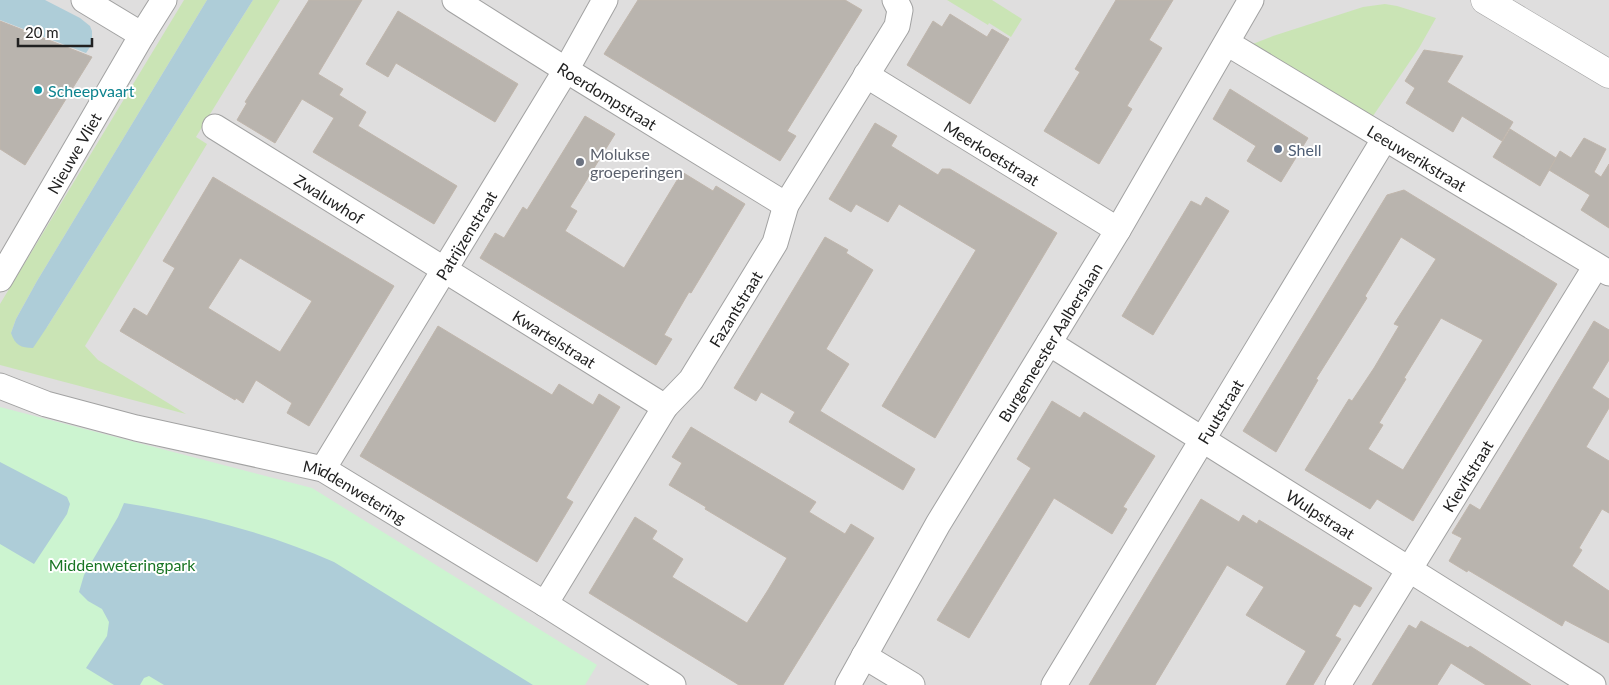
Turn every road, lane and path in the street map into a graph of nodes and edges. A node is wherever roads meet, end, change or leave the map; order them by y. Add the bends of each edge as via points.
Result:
1 (84, 0) edge
2 (164, 0) edge
3 (455, 0) edge
4 (605, 0) edge
5 (895, 0) edge
6 (1251, 0) edge
7 (1485, 0) edge
8 (142, 35) junction
9 (1226, 43) junction
10 (566, 70) junction
11 (1609, 74) edge
12 (866, 75) junction
13 (215, 127) dead end
14 (1385, 138) junction
15 (786, 205) junction
16 (1118, 230) junction
17 (445, 270) junction
18 (1602, 270) edge
19 (0, 279) edge
20 (1049, 343) junction
21 (0, 386) edge
22 (665, 407) junction
23 (1203, 439) junction
24 (323, 470) junction
25 (1409, 570) junction
26 (544, 604) junction
27 (864, 656) junction
28 (673, 685) edge
29 (848, 685) edge
30 (912, 685) edge
31 (1054, 685) edge
32 (1338, 685) edge
33 (1593, 685) edge

1 - 8 street
2 - 8 street, Nieuwe Vliet
3 - 10 street, Roerdompstraat
4 - 10 street, Patrijzenstraat
5 - 12 street, Fazantstraat via 900,10 897,26
6 - 9 street, Burgemeester Aalberslaan
7 - 11 street
8 - 19 street, Nieuwe Vliet
9 - 14 street, Leeuwerikstraat
9 - 16 street, Burgemeester Aalberslaan
10 - 15 street, Roerdompstraat
10 - 17 street, Patrijzenstraat
12 - 15 street, Fazantstraat
12 - 16 street, Meerkoetstraat
13 - 17 street, Zwaluwhof
14 - 18 street, Leeuwerikstraat
14 - 23 street, Fuutstraat
15 - 22 street, Fazantstraat via 775,243 691,380
16 - 20 street, Burgemeester Aalberslaan
17 - 22 street, Kwartelstraat
17 - 24 street, Patrijzenstraat
18 - 25 street, Kievitstraat
20 - 23 street, Wulpstraat
20 - 27 street, Burgemeester Aalberslaan via 938,524
21 - 24 street, Middenwetering via 46,404 136,428
22 - 26 street, Fazantstraat
23 - 25 street, Wulpstraat
23 - 31 street, Fuutstraat
24 - 26 street, Middenwetering
25 - 32 street, Kievitstraat
25 - 33 street, Wulpstraat
26 - 28 street, Middenwetering
27 - 29 street, Burgemeester Aalberslaan
27 - 30 street

